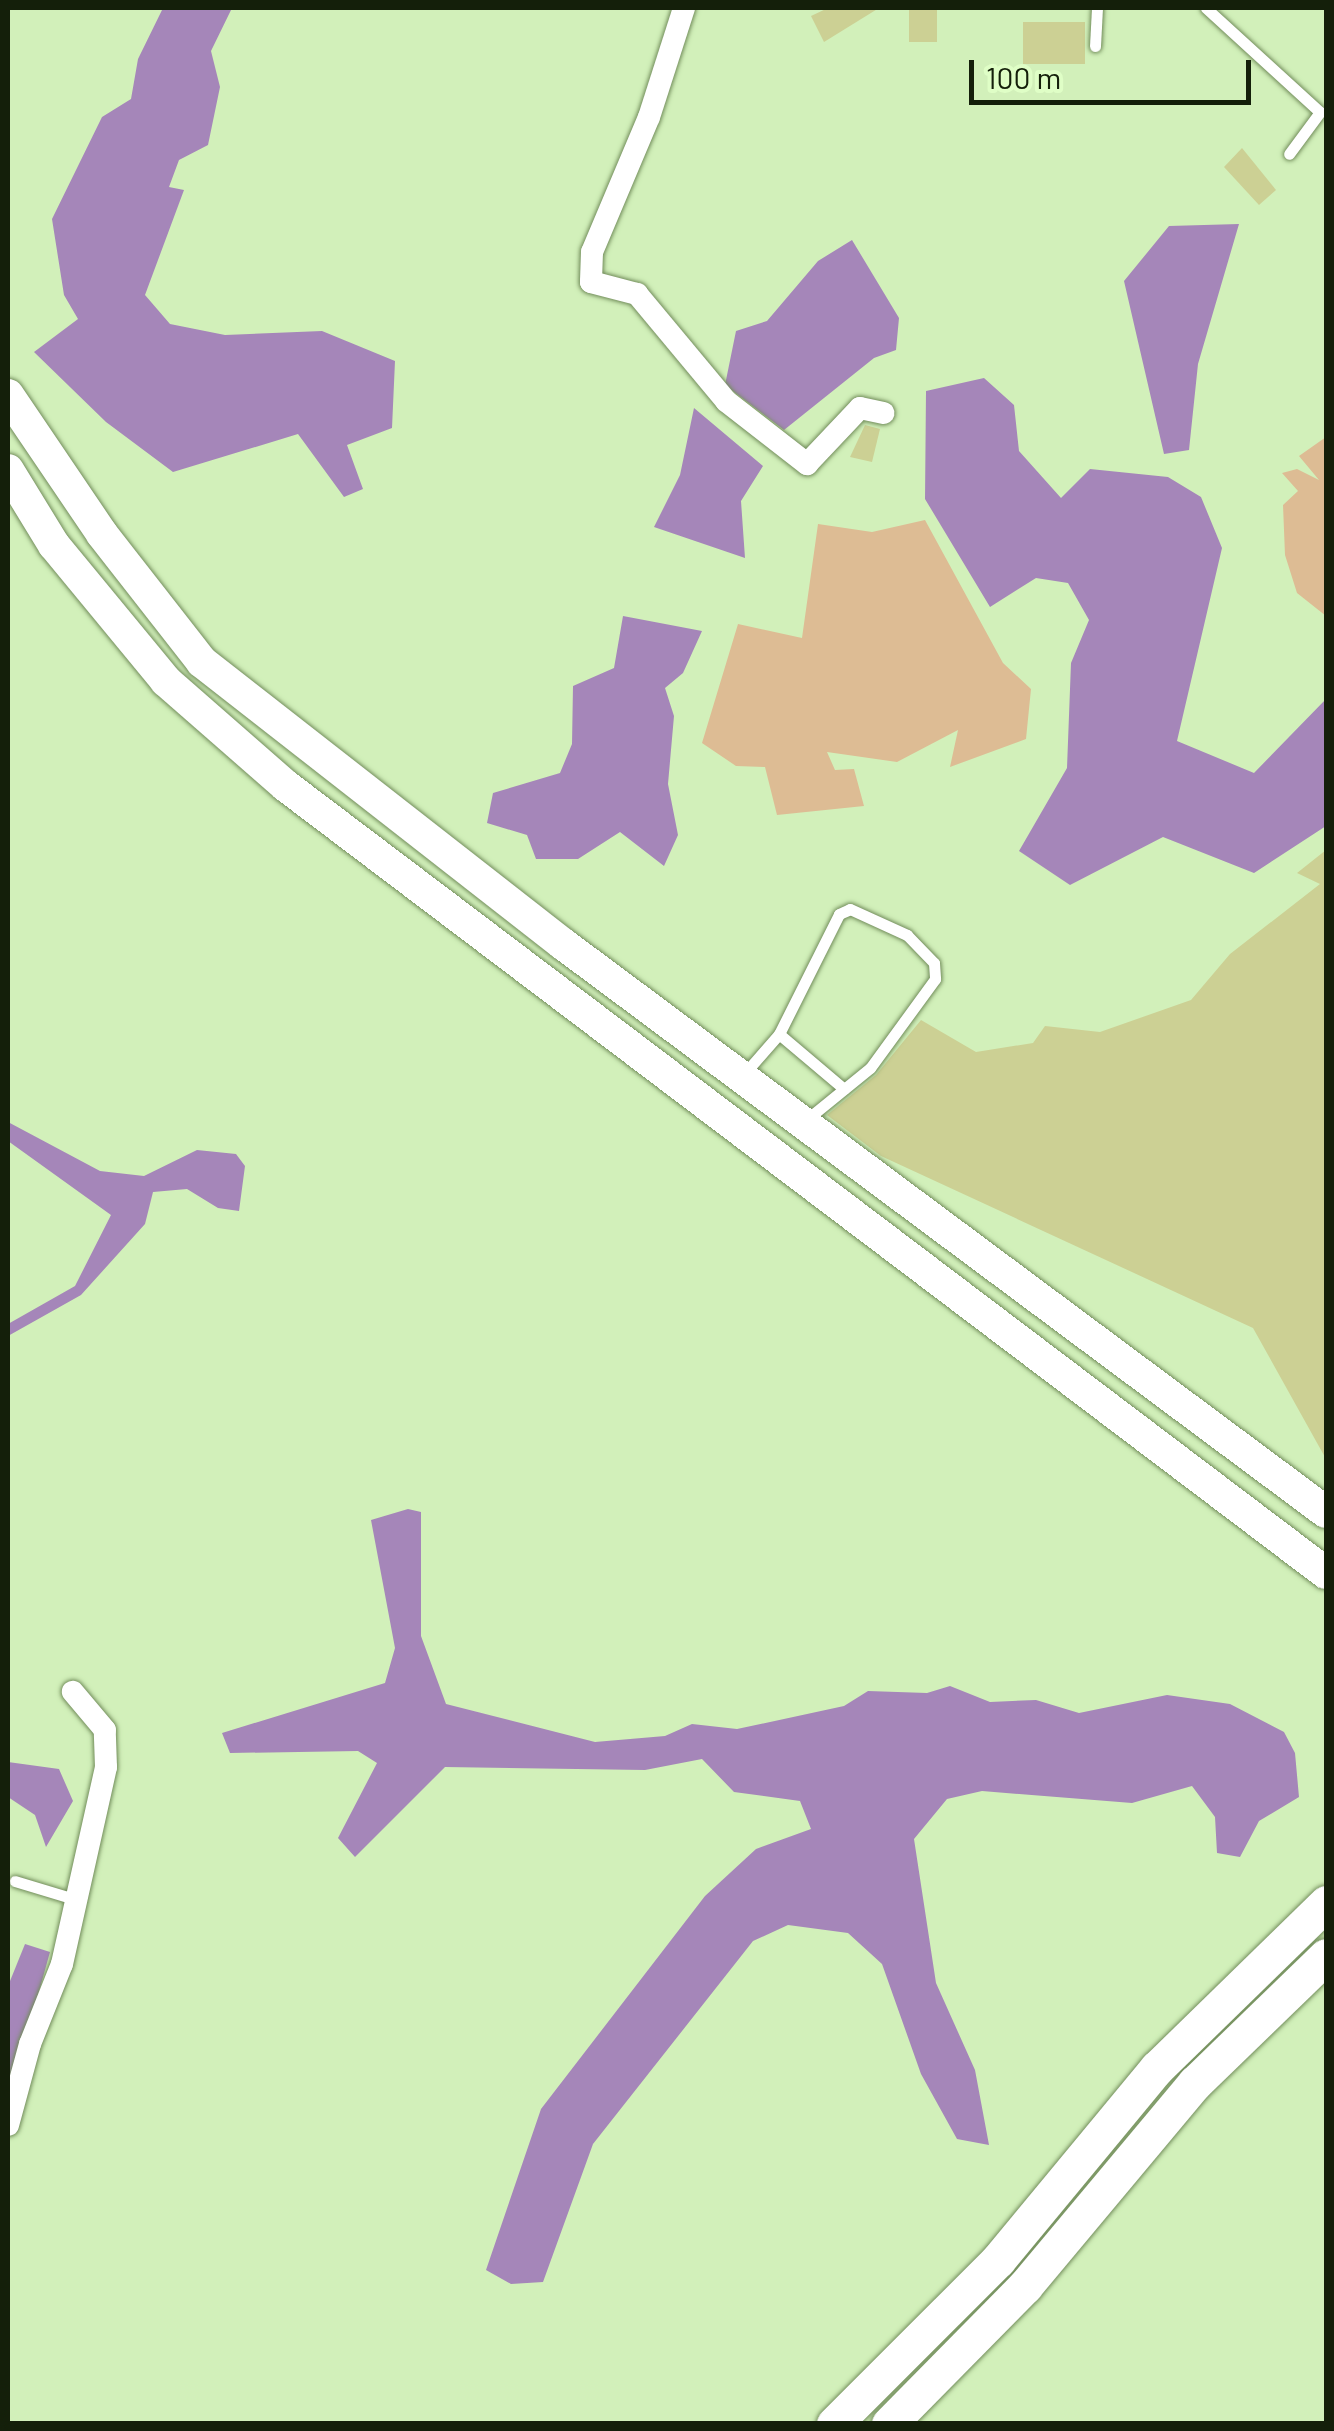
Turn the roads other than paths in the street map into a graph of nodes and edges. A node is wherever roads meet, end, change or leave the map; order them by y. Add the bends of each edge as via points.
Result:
1 (684, 8) edge
2 (1097, 8) edge
3 (1206, 8) edge
4 (1096, 46) dead end
5 (1289, 154) dead end
6 (8, 394) edge
7 (884, 412) dead end
8 (8, 470) edge
9 (563, 944) junction
10 (530, 976) junction
11 (779, 1034) junction
12 (741, 1076) junction
13 (844, 1089) junction
14 (803, 1122) junction
15 (1326, 1512) edge
16 (1326, 1573) edge
17 (72, 1692) dead end
18 (14, 1881) dead end
19 (78, 1900) junction
20 (1326, 1904) edge
21 (1326, 1956) edge
22 (8, 2126) edge
23 (834, 2424) edge
24 (889, 2424) edge

1 - 7 street via 649,118 592,252 591,282 637,294 657,311 681,355 726,401 807,464 860,408
2 - 4 lane
3 - 5 lane via 1320,112
6 - 9 main road via 102,534 202,662
8 - 10 main road via 54,544 166,681 286,786
9 - 10 main road
9 - 12 main road
10 - 16 main road
11 - 12 lane via 759,1064
11 - 13 lane
11 - 13 lane via 838,914 850,908 906,934 934,964 935,979 870,1068
12 - 14 main road
13 - 14 lane
14 - 15 main road
17 - 19 street via 105,1730 106,1767
18 - 19 lane
19 - 22 street
20 - 23 main road via 1156,2068 998,2260
21 - 24 main road via 1195,2084 1025,2286

